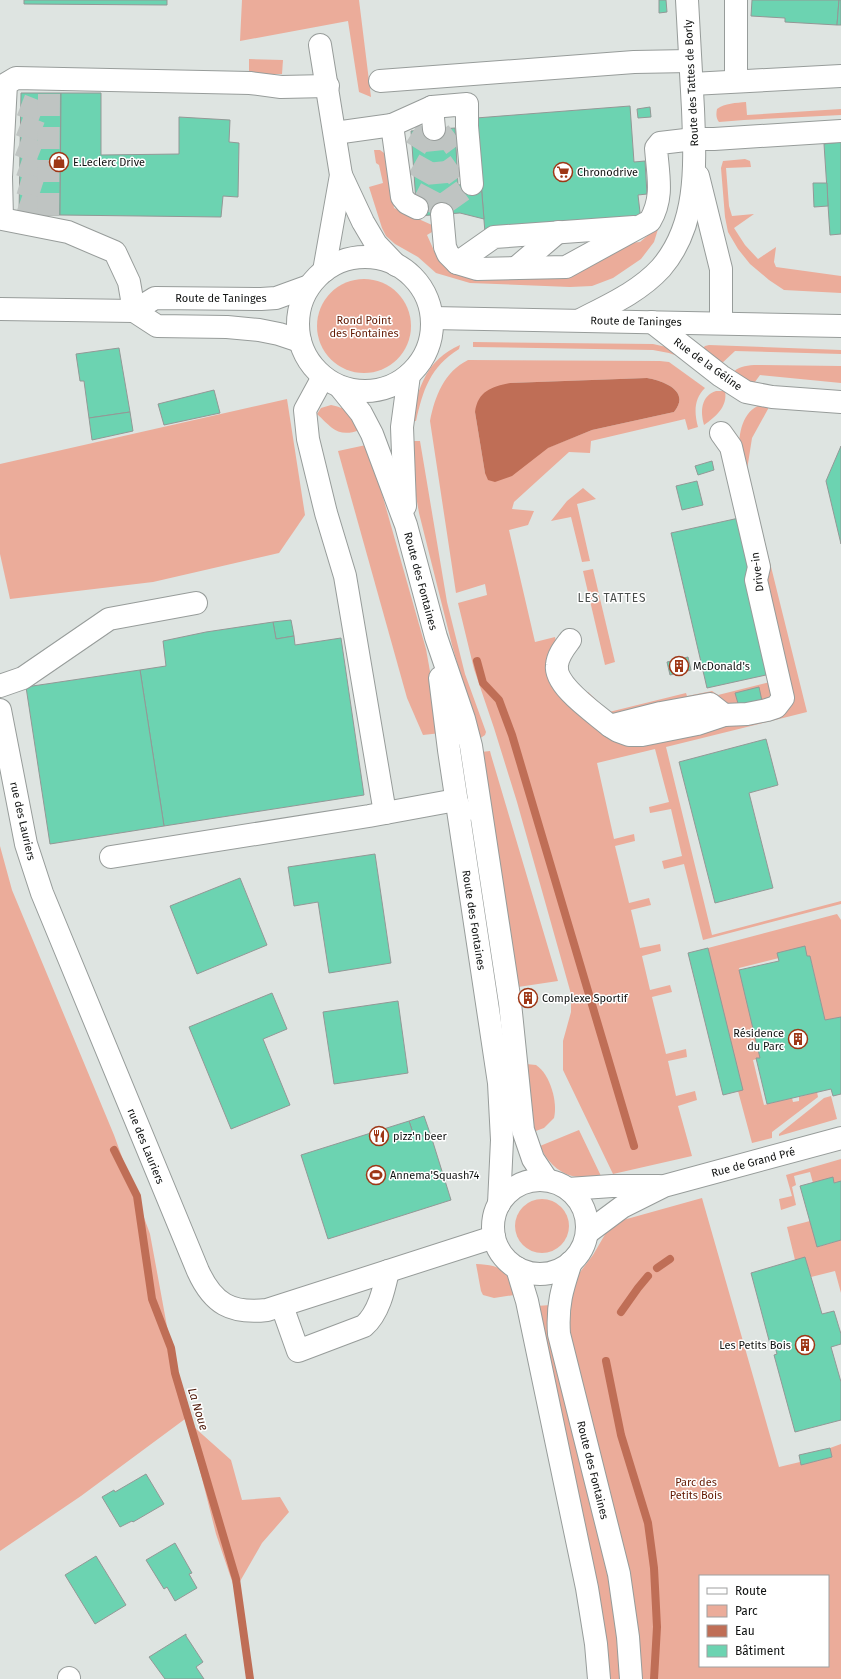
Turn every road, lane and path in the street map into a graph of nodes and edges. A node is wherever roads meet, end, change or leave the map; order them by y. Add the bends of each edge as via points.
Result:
1 (687, 0) edge
2 (736, 0) edge
3 (320, 44) dead end
4 (690, 61) junction
5 (841, 76) edge
6 (380, 81) dead end
7 (736, 81) junction
8 (692, 84) junction
9 (328, 86) junction
10 (432, 107) junction
11 (434, 129) tunnel mouth
12 (841, 131) edge
13 (335, 133) junction
14 (694, 139) junction
15 (464, 157) dead end
16 (695, 166) junction
17 (412, 171) junction
18 (341, 175) junction
19 (643, 226) junction
20 (593, 230) junction
21 (558, 232) junction
22 (528, 234) junction
23 (457, 263) junction
24 (396, 265) junction
25 (487, 268) junction
26 (517, 268) junction
27 (544, 268) junction
28 (316, 279) junction
29 (0, 309) edge
30 (134, 310) junction
31 (432, 318) junction
32 (580, 320) junction
33 (652, 322) junction
34 (721, 323) junction
35 (841, 326) edge
36 (300, 342) junction
37 (409, 375) junction
38 (332, 382) junction
39 (841, 402) edge
40 (721, 433) dead end
41 (406, 525) junction
42 (196, 602) dead end
43 (436, 637) junction
44 (570, 640) dead end
45 (0, 686) edge
46 (0, 710) edge
47 (456, 800) junction
48 (385, 813) junction
49 (111, 857) dead end
50 (488, 866) junction
51 (841, 1138) edge
52 (547, 1180) junction
53 (664, 1186) junction
54 (568, 1189) junction
55 (499, 1204) junction
56 (587, 1233) junction
57 (494, 1237) junction
58 (571, 1262) junction
59 (517, 1268) junction
60 (388, 1271) junction
61 (282, 1306) junction
62 (599, 1679) edge
63 (631, 1679) edge

1 - 4 street, Route des Tattes de Borly
2 - 7 street
3 - 9 street
4 - 6 street via 634,62
4 - 8 street, Route des Tattes de Borly
5 - 7 street
7 - 8 street
8 - 14 street, Route des Tattes de Borly
9 - 13 street
9 - 30 street via 281,88 250,83 49,86 16,78 6,84 11,151 2,219 48,221 114,252 129,282
10 - 11 street
10 - 15 street via 467,104
10 - 17 street
12 - 14 street
13 - 17 street
13 - 18 street
14 - 16 street, Route des Tattes de Borly
14 - 19 street via 664,142 656,148 659,198 657,210
16 - 32 street, Route des Tattes de Borly via 685,227 667,260 633,292
16 - 34 street, Route des Tattes de Borly via 721,269
17 - 23 street via 448,254
18 - 24 street via 376,244
18 - 28 street
19 - 20 street
19 - 27 street via 566,267
20 - 21 street
20 - 27 street
21 - 22 street
21 - 26 street
22 - 23 street via 494,237
22 - 25 street
23 - 25 street via 477,269
24 - 28 street via 376,258 356,258 336,264
24 - 31 street via 418,282 428,301
25 - 26 street
26 - 27 street
28 - 30 street, Route de Taninges via 276,298 155,298
28 - 36 street via 303,299 298,313
29 - 30 street
30 - 36 street via 157,326 259,330
31 - 32 street, Route de Taninges
31 - 37 street via 425,351 420,363
32 - 33 street, Route de Taninges
33 - 34 street, Route de Taninges
33 - 39 street, Rue de la Géline via 721,376 746,392 772,397
34 - 35 street, Route de Taninges
36 - 38 street via 309,361
37 - 38 street via 394,385 376,390 358,391
37 - 41 street, Route des Fontaines via 402,427
38 - 41 street, Route des Fontaines via 361,414 372,434
38 - 48 street via 306,410 308,439 345,576
40 - 44 street, Drive-in via 731,447 759,567 756,580 783,698 776,707 747,714 724,715 710,704 610,726 561,681 556,665 558,656
41 - 43 street, Route des Fontaines
42 - 45 street via 109,619 23,678
43 - 47 street, Route des Fontaines
43 - 50 street, Route des Fontaines via 471,746
46 - 61 street, rue des Lauriers via 26,844 42,893 201,1278 212,1295 237,1309 250,1312
47 - 48 street
47 - 50 street
47 - 55 street, Route des Fontaines via 501,1101
48 - 49 street
50 - 52 street, Route des Fontaines via 510,1003 523,1130 533,1159
51 - 53 street, Rue de Grand Pré
52 - 54 street
52 - 55 street via 530,1180 522,1183 509,1192
53 - 54 street, Rue de Grand Pré
53 - 56 street, Rue de Grand Pré via 622,1207
54 - 56 street via 583,1208 587,1220
55 - 57 street via 494,1217
56 - 58 street via 584,1244
57 - 59 street via 502,1255
57 - 60 street, rue des Lauriers
58 - 59 street via 559,1270 545,1274
58 - 63 street, Route des Fontaines via 560,1298 559,1334 618,1574 628,1637
59 - 62 street via 527,1300 587,1588
60 - 61 street, rue des Lauriers
60 - 61 street via 379,1304 364,1326 298,1351

